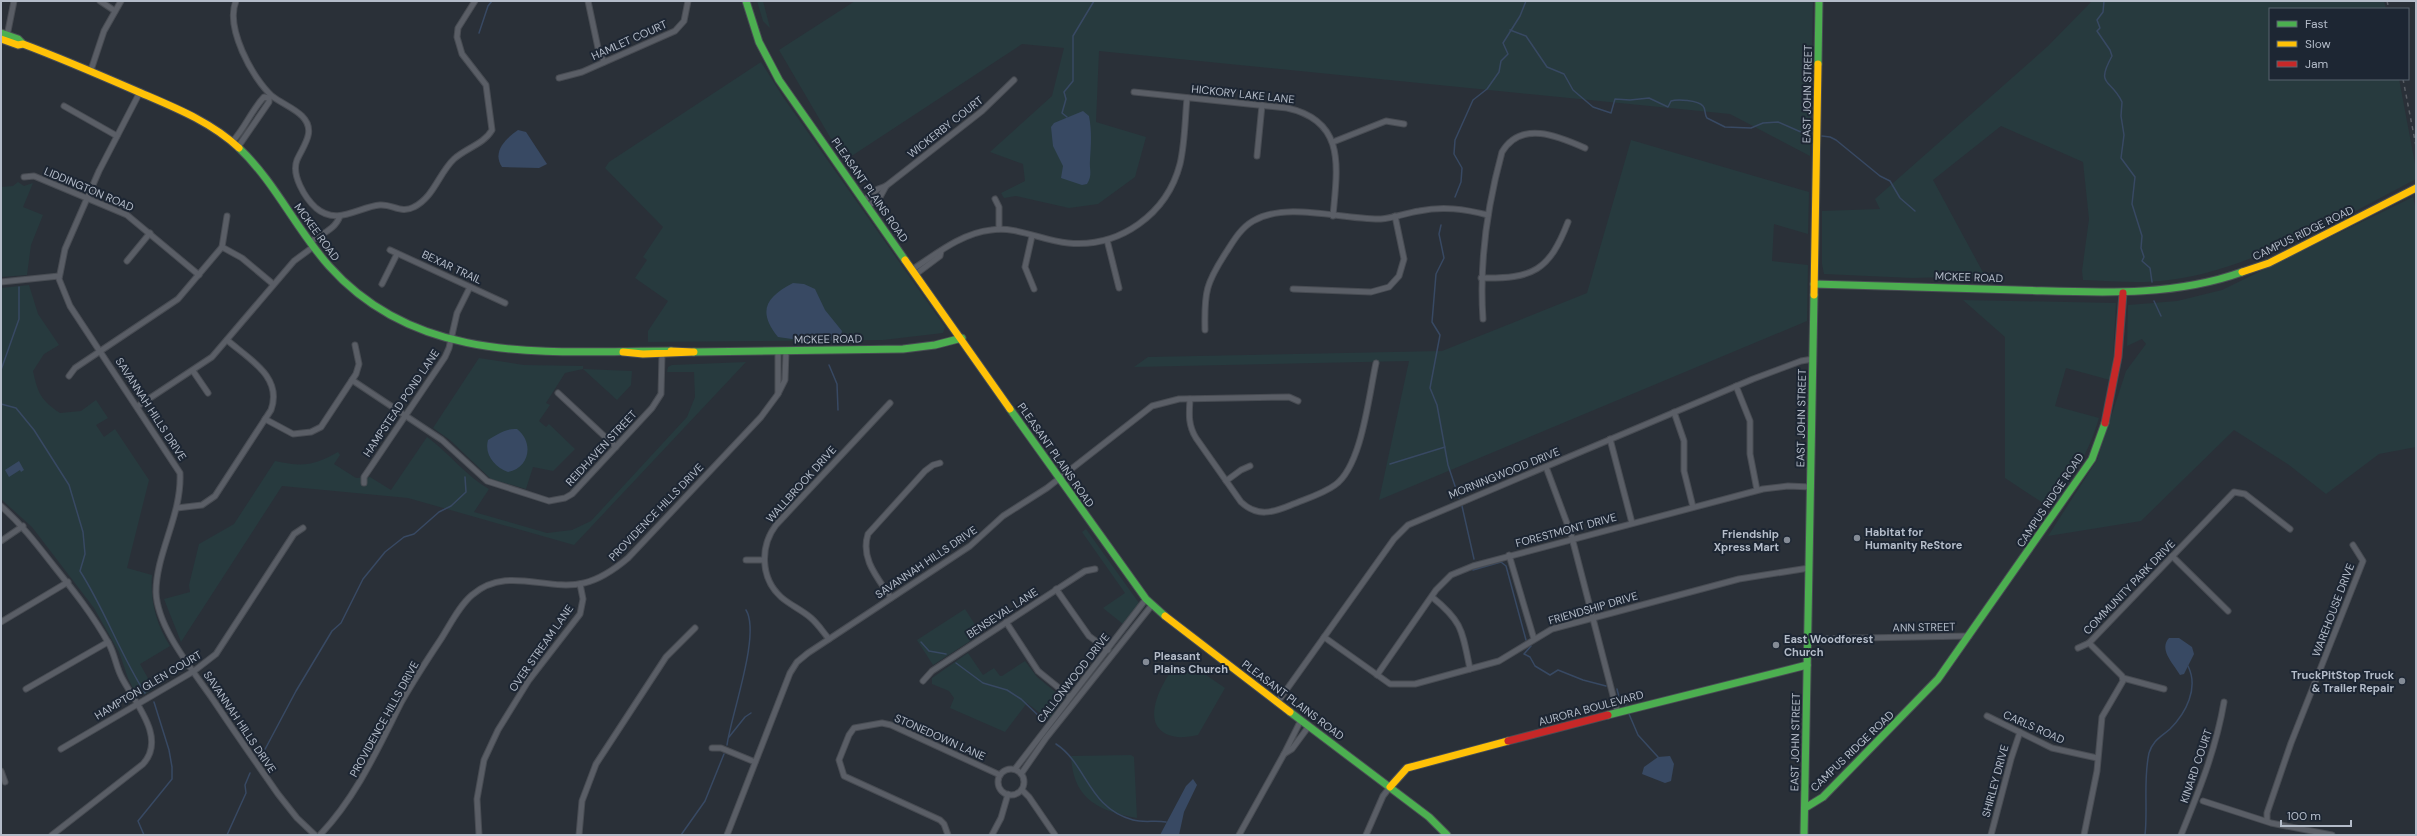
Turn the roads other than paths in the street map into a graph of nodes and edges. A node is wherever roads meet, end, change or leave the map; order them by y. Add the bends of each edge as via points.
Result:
1 (14, 1) edge
2 (100, 1) edge
3 (121, 1) edge
4 (236, 1) edge
5 (475, 1) edge
6 (588, 1) edge
7 (688, 1) edge
8 (746, 1) edge
9 (1819, 1) edge
10 (115, 11) junction
11 (3, 36) edge
12 (604, 62) junction
13 (91, 70) junction
14 (559, 78) dead end
15 (1014, 80) dead end
16 (140, 92) junction
17 (1134, 92) dead end
18 (270, 97) junction
19 (1187, 98) junction
20 (1262, 105) junction
21 (64, 106) dead end
22 (251, 114) junction
23 (256, 118) junction
24 (1404, 124) dead end
25 (117, 136) junction
26 (1333, 142) junction
27 (235, 144) junction
28 (1585, 148) dead end
29 (1257, 156) dead end
30 (24, 177) dead end
31 (886, 186) junction
32 (2416, 188) edge
33 (995, 199) dead end
34 (86, 200) junction
35 (864, 200) junction
36 (868, 206) junction
37 (1488, 215) junction
38 (227, 216) dead end
39 (340, 216) junction
40 (1333, 216) junction
41 (1395, 216) junction
42 (1568, 222) dead end
43 (999, 229) junction
44 (150, 233) junction
45 (1032, 236) junction
46 (1107, 240) junction
47 (312, 245) junction
48 (222, 248) junction
49 (390, 250) dead end
50 (397, 254) junction
51 (126, 261) dead end
52 (914, 271) junction
53 (199, 275) junction
54 (59, 276) junction
55 (1481, 278) junction
56 (1, 282) edge
57 (273, 284) junction
58 (382, 284) dead end
59 (1814, 284) junction
60 (470, 287) junction
61 (1119, 288) dead end
62 (1034, 289) dead end
63 (1293, 289) dead end
64 (2123, 293) junction
65 (505, 303) dead end
66 (1483, 319) dead end
67 (1205, 330) dead end
68 (962, 338) junction
69 (451, 339) junction
70 (227, 340) junction
71 (355, 345) dead end
72 (101, 350) junction
73 (782, 351) junction
74 (624, 352) junction
75 (694, 352) junction
76 (662, 354) junction
77 (1813, 359) junction
78 (1376, 363) dead end
79 (193, 371) junction
80 (68, 376) dead end
81 (352, 380) junction
82 (1736, 386) junction
83 (208, 393) dead end
84 (558, 393) dead end
85 (1190, 399) junction
86 (1298, 401) dead end
87 (890, 403) dead end
88 (138, 406) junction
89 (1674, 412) junction
90 (404, 415) junction
91 (265, 419) junction
92 (1610, 439) junction
93 (616, 447) junction
94 (940, 463) dead end
95 (1250, 466) dead end
96 (1546, 467) junction
97 (1058, 479) junction
98 (1226, 481) junction
99 (364, 483) dead end
100 (1810, 487) junction
101 (1758, 490) junction
102 (1, 506) edge
103 (1693, 507) junction
104 (177, 508) junction
105 (1632, 523) junction
106 (23, 526) junction
107 (303, 528) dead end
108 (2290, 529) dead end
109 (1572, 539) junction
110 (1, 541) edge
111 (2353, 545) dead end
112 (1509, 556) junction
113 (2172, 556) junction
114 (746, 560) dead end
115 (764, 560) junction
116 (1809, 568) junction
117 (1095, 569) dead end
118 (68, 582) junction
119 (580, 584) junction
120 (1056, 589) junction
121 (1432, 597) junction
122 (891, 598) junction
123 (1149, 602) junction
124 (2228, 611) dead end
125 (1594, 617) junction
126 (1, 622) edge
127 (1006, 622) junction
128 (695, 628) dead end
129 (1969, 636) junction
130 (1324, 637) junction
131 (829, 639) junction
132 (1534, 639) junction
133 (1808, 639) junction
134 (108, 642) junction
135 (2089, 643) junction
136 (2078, 648) dead end
137 (1108, 650) junction
138 (1807, 665) junction
139 (1470, 669) junction
140 (194, 671) junction
141 (1377, 675) junction
142 (2123, 678) junction
143 (923, 681) dead end
144 (2164, 689) dead end
145 (26, 690) dead end
146 (1070, 697) junction
147 (1277, 702) junction
148 (2224, 702) dead end
149 (137, 704) junction
150 (1617, 712) junction
151 (1987, 716) dead end
152 (1301, 720) junction
153 (1309, 726) junction
154 (2020, 732) junction
155 (712, 748) dead end
156 (61, 749) dead end
157 (1284, 754) junction
158 (2098, 758) junction
159 (755, 762) junction
160 (1015, 769) junction
161 (1, 771) edge
162 (1000, 774) junction
163 (1021, 774) junction
164 (5, 782) dead end
165 (1390, 787) junction
166 (1022, 790) junction
167 (1008, 794) junction
168 (2203, 801) dead end
169 (1805, 808) junction
170 (2267, 820) junction
171 (1241, 834) edge
172 (52, 835) edge
173 (315, 835) edge
174 (320, 835) edge
175 (479, 835) edge
176 (580, 835) edge
177 (727, 835) edge
178 (948, 835) edge
179 (992, 835) edge
180 (1055, 835) edge
181 (1366, 835) edge
182 (1447, 835) edge
183 (1804, 835) edge
184 (1991, 835) edge
185 (2084, 835) edge
186 (2181, 835) edge
187 (2332, 835) edge

1 - 11 street
2 - 10 street
3 - 10 street
4 - 18 street via 233,14 235,28 257,79
5 - 39 street via 458,28 457,36 462,54 486,85 492,130 483,140 455,158 426,199 415,207 404,211 381,205
6 - 12 street via 598,48
7 - 12 street, HAMLET COURT via 684,21 674,31
8 - 35 street, PLEASANT PLAINS ROAD via 759,42 772,68
9 - 59 street, EAST JOHN STREET
10 - 13 street via 104,31
11 - 13 street, MCKEE ROAD via 18,39 23,44
12 - 14 street, HAMLET COURT via 582,72
13 - 16 street, MCKEE ROAD
15 - 31 street, WICKERBY COURT via 982,111
16 - 25 street, SAVANNAH HILLS DRIVE
16 - 27 street, MCKEE ROAD via 198,120
17 - 19 street, HICKORY LAKE LANE
18 - 22 street via 264,97
18 - 23 street
18 - 39 street via 302,116 306,123 307,144 297,161 296,174 304,193 317,208 330,215
19 - 20 street, HICKORY LAKE LANE
19 - 46 street via 1180,164 1169,192 1143,222
20 - 26 street, HICKORY LAKE LANE via 1293,109 1310,115 1324,128
20 - 29 street
21 - 25 street
22 - 23 street
22 - 27 street
23 - 27 street
24 - 26 street via 1386,121
25 - 34 street, SAVANNAH HILLS DRIVE
26 - 40 street, HICKORY LAKE LANE via 1337,167
27 - 47 street, MCKEE ROAD via 261,173
28 - 37 street via 1554,135 1540,133 1528,133 1512,140 1502,152
30 - 34 street, LIDDINGTON ROAD via 34,176
31 - 35 street, WICKERBY COURT
31 - 36 street, WICKERBY COURT via 880,197
32 - 64 street, CAMPUS RIDGE ROAD via 2247,272 2185,287
33 - 43 street via 999,207
34 - 44 street, LIDDINGTON ROAD via 127,215
34 - 54 street, SAVANNAH HILLS DRIVE via 65,249
35 - 36 street, PLEASANT PLAINS ROAD
36 - 52 street, PLEASANT PLAINS ROAD
37 - 41 street via 1446,207
37 - 55 street
38 - 48 street
39 - 47 street via 338,223
40 - 41 street via 1381,219
40 - 67 street via 1296,212 1274,213 1246,226 1209,278 1205,301
41 - 63 street via 1404,259 1399,276 1389,287 1371,292
42 - 55 street via 1558,247 1537,269 1522,276
43 - 45 street
43 - 52 street via 969,235 941,250 940,256
44 - 51 street
44 - 53 street, LIDDINGTON ROAD
45 - 46 street via 1082,244
45 - 62 street via 1026,267
46 - 61 street
47 - 57 street
47 - 69 street, MCKEE ROAD via 340,281 365,302 395,319
48 - 53 street
48 - 57 street via 242,258
49 - 50 street, BEXAR TRAIL
50 - 58 street
50 - 60 street, BEXAR TRAIL
52 - 68 street, PLEASANT PLAINS ROAD
53 - 72 street via 178,299
54 - 56 street
54 - 72 street, SAVANNAH HILLS DRIVE via 62,290 70,306
55 - 66 street
57 - 70 street
59 - 64 street, MCKEE ROAD
59 - 77 street, EAST JOHN STREET
60 - 65 street, BEXAR TRAIL
60 - 69 street, HAMPSTEAD POND LANE via 457,313
64 - 129 street, CAMPUS RIDGE ROAD via 2115,379 2095,452 2082,475
68 - 73 street, MCKEE ROAD via 903,349
68 - 97 street, PLEASANT PLAINS ROAD
69 - 74 street, MCKEE ROAD via 491,348 536,353
69 - 90 street, HAMPSTEAD POND LANE via 445,357
70 - 79 street via 212,357
70 - 91 street via 272,381 274,401
71 - 81 street via 359,364
72 - 80 street
72 - 88 street, SAVANNAH HILLS DRIVE
73 - 75 street, MCKEE ROAD
73 - 119 street, PROVIDENCE HILLS DRIVE via 778,394 761,417 628,558 611,572
74 - 75 street, MCKEE ROAD
74 - 76 street, MCKEE ROAD
75 - 76 street, MCKEE ROAD
76 - 93 street, REIDHAVEN STREET via 662,388 658,400
77 - 82 street, MORNINGWOOD DRIVE via 1781,368
77 - 100 street, EAST JOHN STREET
78 - 98 street via 1356,454 1346,474 1335,485 1278,511 1260,513 1249,509 1241,502
79 - 83 street
79 - 88 street
81 - 90 street, REIDHAVEN STREET
81 - 91 street via 320,427 310,432 293,434
82 - 89 street, MORNINGWOOD DRIVE
82 - 101 street via 1750,421 1750,454
84 - 93 street
85 - 86 street, SAVANNAH HILLS DRIVE via 1289,397
85 - 97 street, SAVANNAH HILLS DRIVE via 1166,401 1152,406
85 - 98 street via 1191,429
87 - 115 street, WALLBROOK DRIVE via 776,525 768,537
88 - 104 street, SAVANNAH HILLS DRIVE via 180,473 181,490
89 - 92 street, MORNINGWOOD DRIVE
89 - 103 street via 1684,441 1684,471
90 - 93 street, REIDHAVEN STREET via 442,440 487,481 549,501 572,494
90 - 99 street, HAMPSTEAD POND LANE via 364,476
91 - 104 street via 216,496 202,505
92 - 96 street, MORNINGWOOD DRIVE
92 - 105 street
94 - 122 street via 925,471 868,534 865,548 869,564
95 - 98 street
96 - 109 street
96 - 130 street, MORNINGWOOD DRIVE via 1404,528
97 - 122 street, SAVANNAH HILLS DRIVE via 1003,516 970,546
97 - 123 street, PLEASANT PLAINS ROAD
100 - 101 street, FORESTMONT DRIVE via 1788,486
100 - 116 street, EAST JOHN STREET
101 - 103 street, FORESTMONT DRIVE
102 - 106 street
103 - 105 street, FORESTMONT DRIVE
104 - 140 street, SAVANNAH HILLS DRIVE via 156,592 159,610 172,637
105 - 109 street, FORESTMONT DRIVE
106 - 110 street
106 - 118 street
107 - 140 street, HAMPTON GLEN COURT via 294,534 216,654
108 - 113 street, COMMUNITY PARK DRIVE via 2245,494 2234,492
109 - 112 street, FORESTMONT DRIVE
109 - 125 street
111 - 170 street, WAREHOUSE DRIVE via 2363,561 2291,744 2267,813
112 - 121 street, FORESTMONT DRIVE via 1456,572 1445,580
112 - 132 street
113 - 124 street
113 - 135 street, COMMUNITY PARK DRIVE
114 - 115 street
115 - 131 street, WALLBROOK DRIVE via 767,576 775,591 812,619
116 - 125 street, FRIENDSHIP DRIVE via 1739,579
116 - 133 street, EAST JOHN STREET
117 - 120 street, BENSEVAL LANE via 1084,571
118 - 126 street
118 - 134 street
119 - 174 street, PROVIDENCE HILLS DRIVE via 503,580 472,595 414,680 355,793
119 - 175 street, OVER STREAM LANE via 583,599 580,614 529,680 498,730 484,760 477,799
120 - 127 street, BENSEVAL LANE
120 - 137 street via 1089,636
121 - 139 street via 1458,622
121 - 141 street, FORESTMONT DRIVE
122 - 131 street, SAVANNAH HILLS DRIVE
123 - 137 street, CALLONWOOD DRIVE
123 - 147 street, PLEASANT PLAINS ROAD
123 - 163 street, CALLONWOOD DRIVE
125 - 132 street, FRIENDSHIP DRIVE via 1552,629
125 - 150 street
127 - 143 street, BENSEVAL LANE via 932,671
127 - 146 street via 1038,671
128 - 176 street via 666,657 596,764 582,802
129 - 133 street, ANN STREET
129 - 169 street, CAMPUS RIDGE ROAD via 1938,679 1919,700 1823,797
130 - 141 street, FRIENDSHIP DRIVE
130 - 147 street, MORNINGWOOD DRIVE
131 - 159 street, SAVANNAH HILLS DRIVE via 800,659 792,669
132 - 139 street, FRIENDSHIP DRIVE via 1499,660
133 - 138 street, EAST JOHN STREET
134 - 145 street
134 - 149 street via 120,675
135 - 136 street
135 - 142 street, COMMUNITY PARK DRIVE
137 - 146 street, CALLONWOOD DRIVE
138 - 150 street, AURORA BOULEVARD
138 - 169 street, EAST JOHN STREET
139 - 141 street, FRIENDSHIP DRIVE via 1404,685 1390,684
140 - 149 street, HAMPTON GLEN COURT
140 - 173 street, SAVANNAH HILLS DRIVE via 285,805
142 - 144 street
142 - 158 street via 2102,717
146 - 160 street, CALLONWOOD DRIVE
147 - 152 street, PLEASANT PLAINS ROAD
148 - 186 street, KINARD COURT via 2221,724 2209,764
149 - 156 street, HAMPTON GLEN COURT
149 - 172 street via 153,738 148,759
150 - 165 street, AURORA BOULEVARD via 1407,768
151 - 154 street, CARLS ROAD
152 - 153 street, PLEASANT PLAINS ROAD
152 - 157 street
153 - 157 street via 1292,749
153 - 165 street, PLEASANT PLAINS ROAD
154 - 158 street, CARLS ROAD via 2052,748
154 - 184 street, SHIRLEY DRIVE via 2010,759
155 - 159 street via 721,748
157 - 171 street
158 - 185 street via 2094,792
159 - 177 street, SAVANNAH HILLS DRIVE
160 - 162 street via 1007,769
160 - 163 street
161 - 164 street
162 - 167 street via 999,786
162 - 178 street, STONEDOWN LANE via 891,725 882,723 854,728 839,760 844,776 940,820
163 - 166 street via 1024,782
165 - 181 street via 1383,796
165 - 182 street, PLEASANT PLAINS ROAD
166 - 167 street via 1016,794
166 - 180 street
167 - 179 street via 1001,818
168 - 170 street
169 - 183 street, EAST JOHN STREET
170 - 187 street

